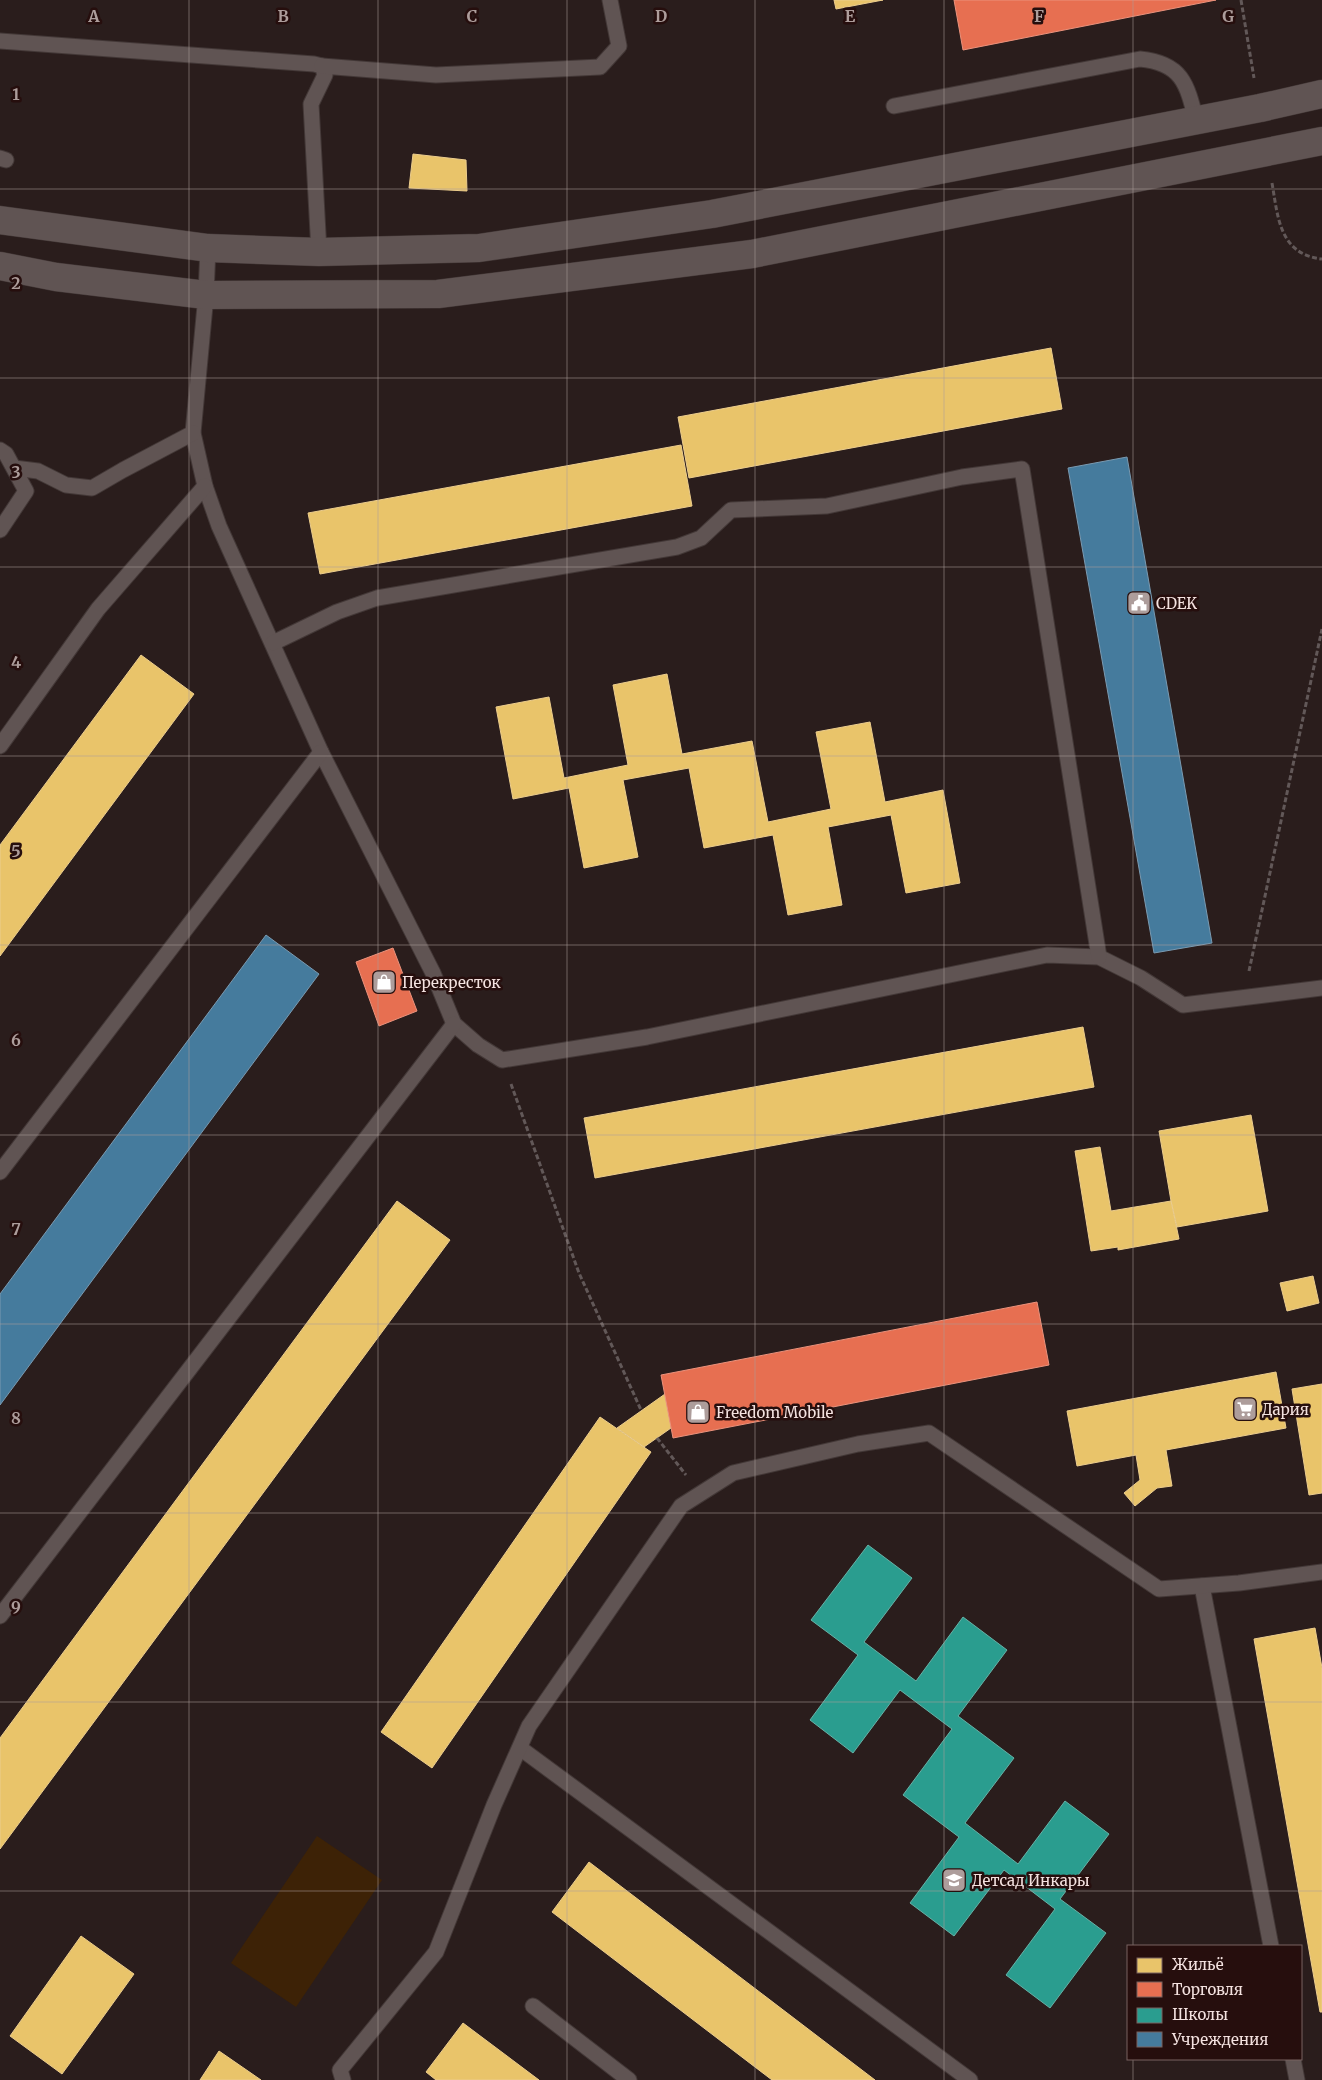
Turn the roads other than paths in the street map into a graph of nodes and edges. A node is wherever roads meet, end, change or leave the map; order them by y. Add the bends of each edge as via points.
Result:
1 (610, 0) edge
2 (0, 41) edge
3 (322, 66) junction
4 (1322, 94) edge
5 (894, 106) dead end
6 (1196, 120) junction
7 (1322, 141) edge
8 (0, 220) edge
9 (208, 248) junction
10 (318, 252) junction
11 (0, 266) edge
12 (206, 295) junction
13 (193, 433) junction
14 (0, 450) edge
15 (14, 468) junction
16 (204, 486) junction
17 (0, 530) edge
18 (273, 643) junction
19 (0, 746) edge
20 (321, 752) junction
21 (1099, 957) junction
22 (1322, 990) edge
23 (454, 1024) junction
24 (0, 1172) edge
25 (1322, 1572) edge
26 (1202, 1586) junction
27 (0, 1616) edge
28 (520, 1748) junction
29 (1272, 1945) edge
30 (533, 2006) dead end
31 (1293, 2060) edge
32 (343, 2080) edge
33 (629, 2080) edge
34 (970, 2080) edge
35 (1297, 2080) edge

1 - 3 lane via 619,46 600,66 436,75
2 - 3 lane
3 - 10 lane via 325,75 311,104
4 - 6 main road
5 - 6 lane via 1140,59 1154,60 1182,78 1188,88
6 - 10 main road via 702,216 479,248
7 - 12 main road via 752,254 438,294
8 - 9 main road
9 - 10 main road
9 - 12 lane
11 - 12 main road via 56,277
12 - 13 lane
13 - 15 lane via 92,488 66,485 38,471
13 - 16 lane
14 - 15 lane
15 - 17 lane via 26,490
16 - 18 lane
16 - 19 lane via 98,609
18 - 20 lane
18 - 21 lane via 337,612 377,598 677,547 701,538 731,510 828,506 962,477 1022,469
20 - 23 lane via 432,973
20 - 24 lane
21 - 22 lane via 1141,978 1183,1005
21 - 23 lane via 1047,955 647,1037 502,1060
23 - 27 lane
25 - 26 lane
26 - 28 lane via 1159,1589 929,1433 858,1444 733,1473 681,1506 529,1726
26 - 29 lane
28 - 32 lane via 436,1952 340,2070
28 - 34 lane
30 - 33 lane
31 - 35 lane

